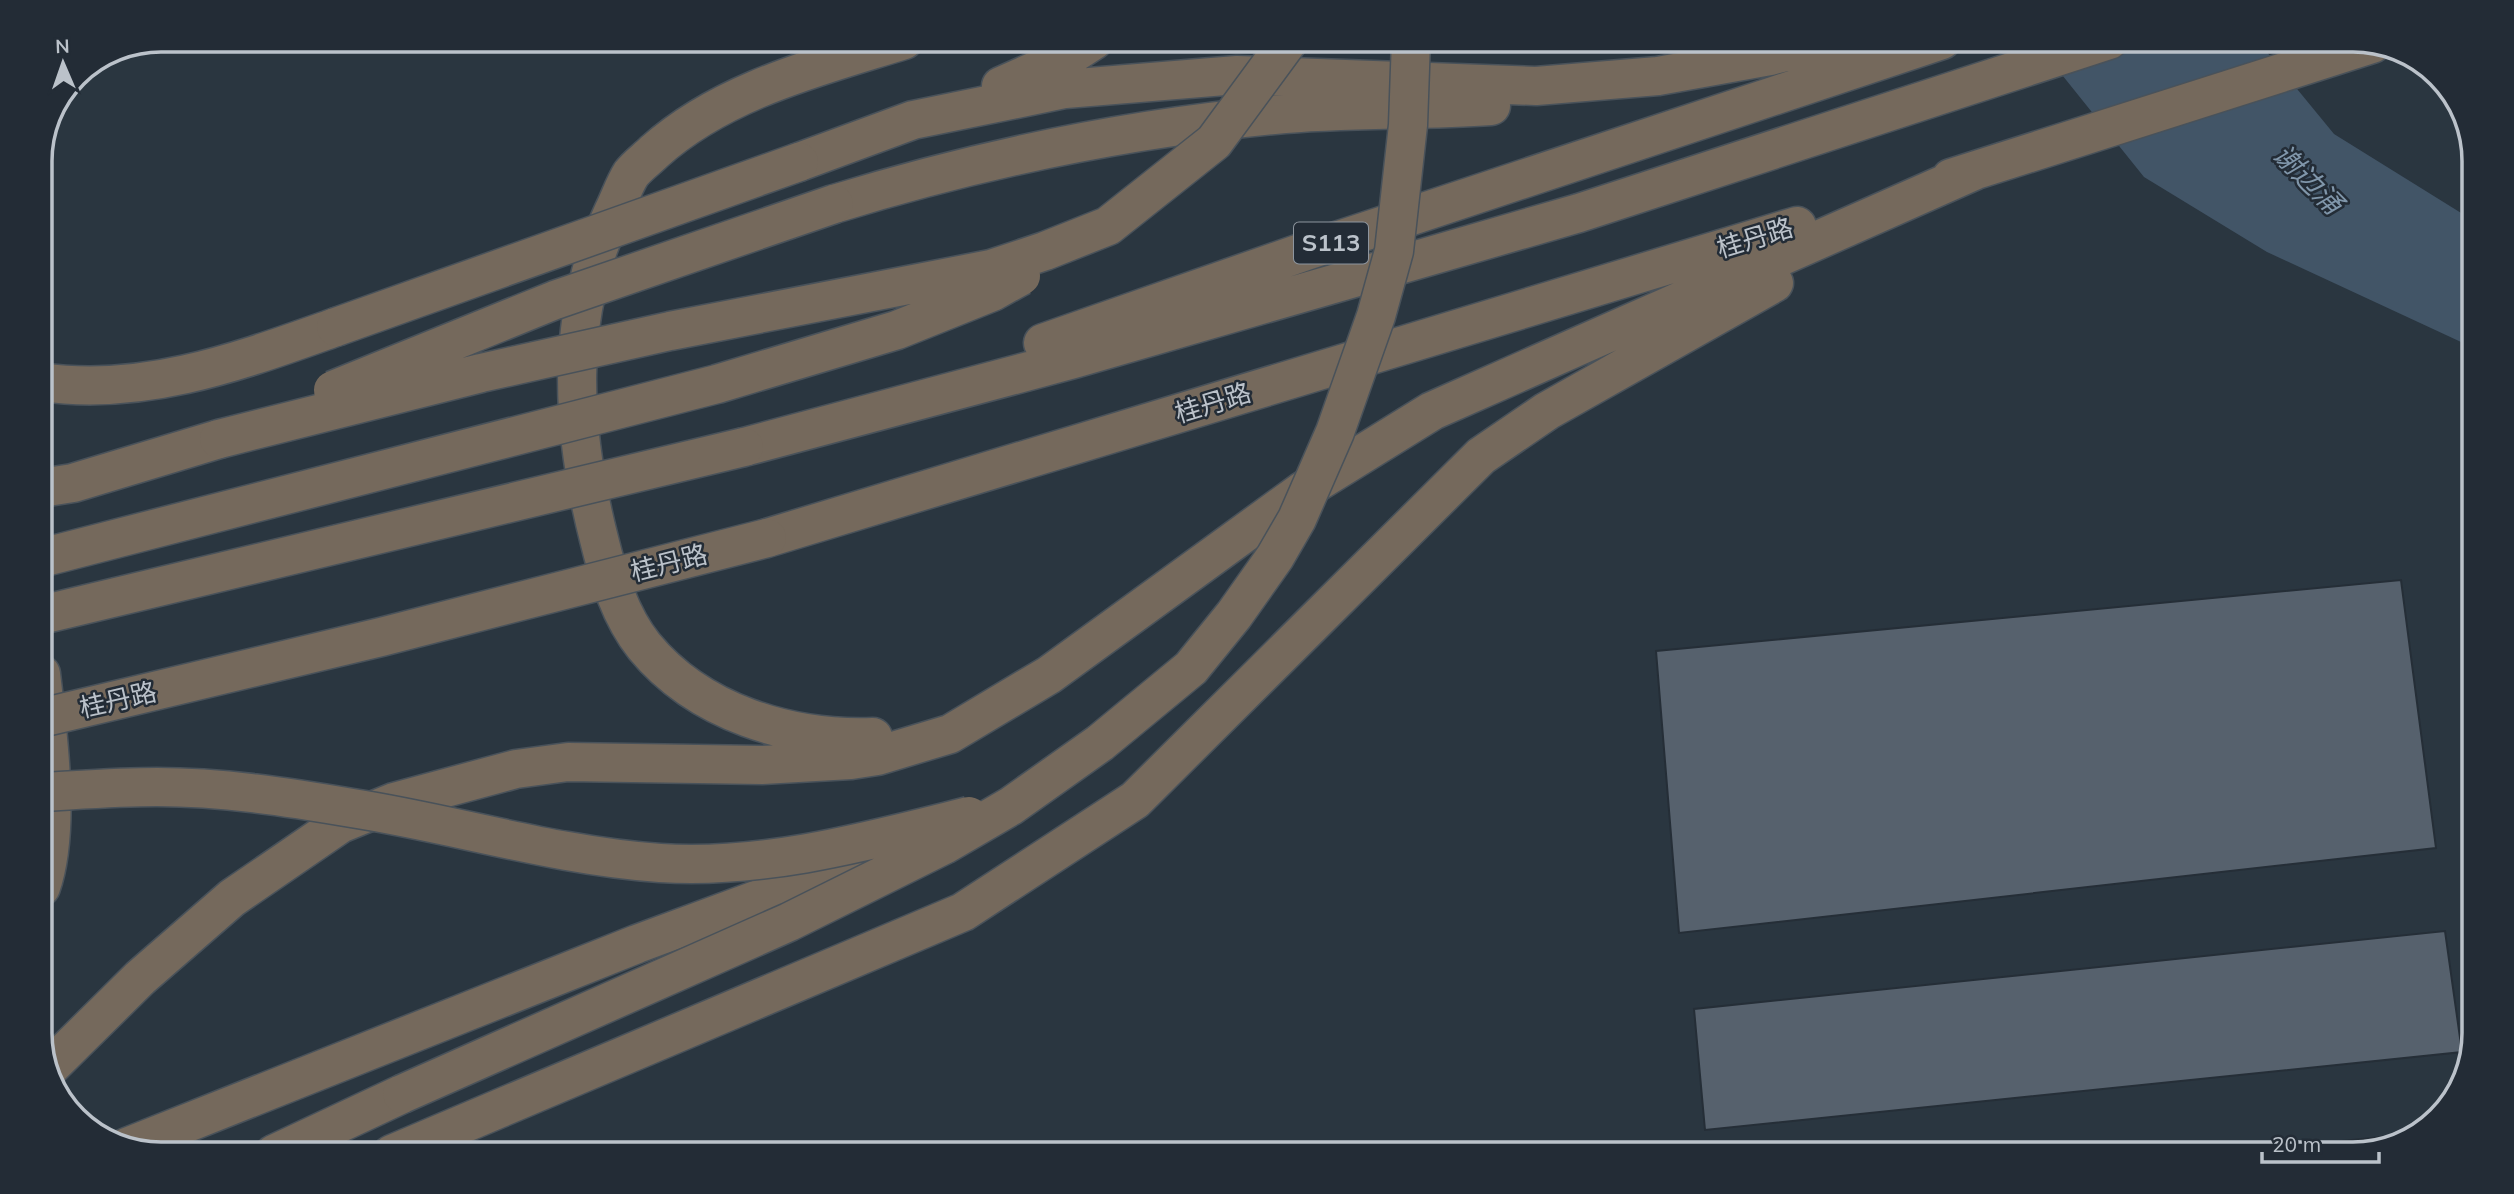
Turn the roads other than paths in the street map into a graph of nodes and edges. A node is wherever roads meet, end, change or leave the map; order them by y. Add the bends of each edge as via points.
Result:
1 (866, 52) edge
2 (1076, 52) edge
3 (1280, 52) edge
4 (1411, 52) edge
5 (1786, 52) edge
6 (1908, 52) edge
7 (2071, 52) edge
8 (2347, 52) edge
9 (1658, 76) junction
10 (914, 120) junction
11 (1974, 171) junction
12 (1108, 226) junction
13 (53, 383) edge
14 (219, 439) junction
15 (744, 447) junction
16 (53, 486) edge
17 (53, 555) edge
18 (53, 612) edge
19 (53, 715) edge
20 (950, 733) junction
21 (53, 791) edge
22 (1011, 806) junction
23 (56, 1061) edge
24 (145, 1140) edge
25 (300, 1142) edge
26 (420, 1142) edge

1 - 20 highway via 778,80 724,104 678,131 632,172 595,251 583,300 575,375 581,448 610,584 644,646 690,690 748,720 834,738
2 - 10 highway
3 - 12 highway, bridge via 1214,142
4 - 22 highway, bridge via 1394,251 1335,432 1297,519 1234,615 1191,668 1100,743
5 - 9 highway
6 - 15 highway, S113 via 1306,251
7 - 15 highway via 1565,217 1074,359
8 - 11 highway, 桂丹路
9 - 10 highway via 1536,86 1237,75 1157,79 1065,89
9 - 14 highway, bridge via 1510,104 1276,114 1154,129 972,164 834,204 555,300
10 - 13 highway, bridge via 228,366 166,381 112,386
11 - 19 highway, 桂丹路, bridge via 767,538
11 - 20 highway via 1432,411 1301,492 1049,675
11 - 26 highway via 1629,363 1481,456 1135,800 963,912
12 - 14 highway, bridge via 991,269 670,331
12 - 17 highway, bridge via 992,292 897,330 717,384
14 - 16 highway
15 - 18 highway, bridge
20 - 23 highway via 877,756 823,763 568,762 516,769 394,802 340,824 232,898 140,978
21 - 22 highway, bridge via 158,787 258,794 660,863 784,856 864,842
22 - 24 highway, bridge via 650,939
22 - 25 highway, bridge via 864,887

